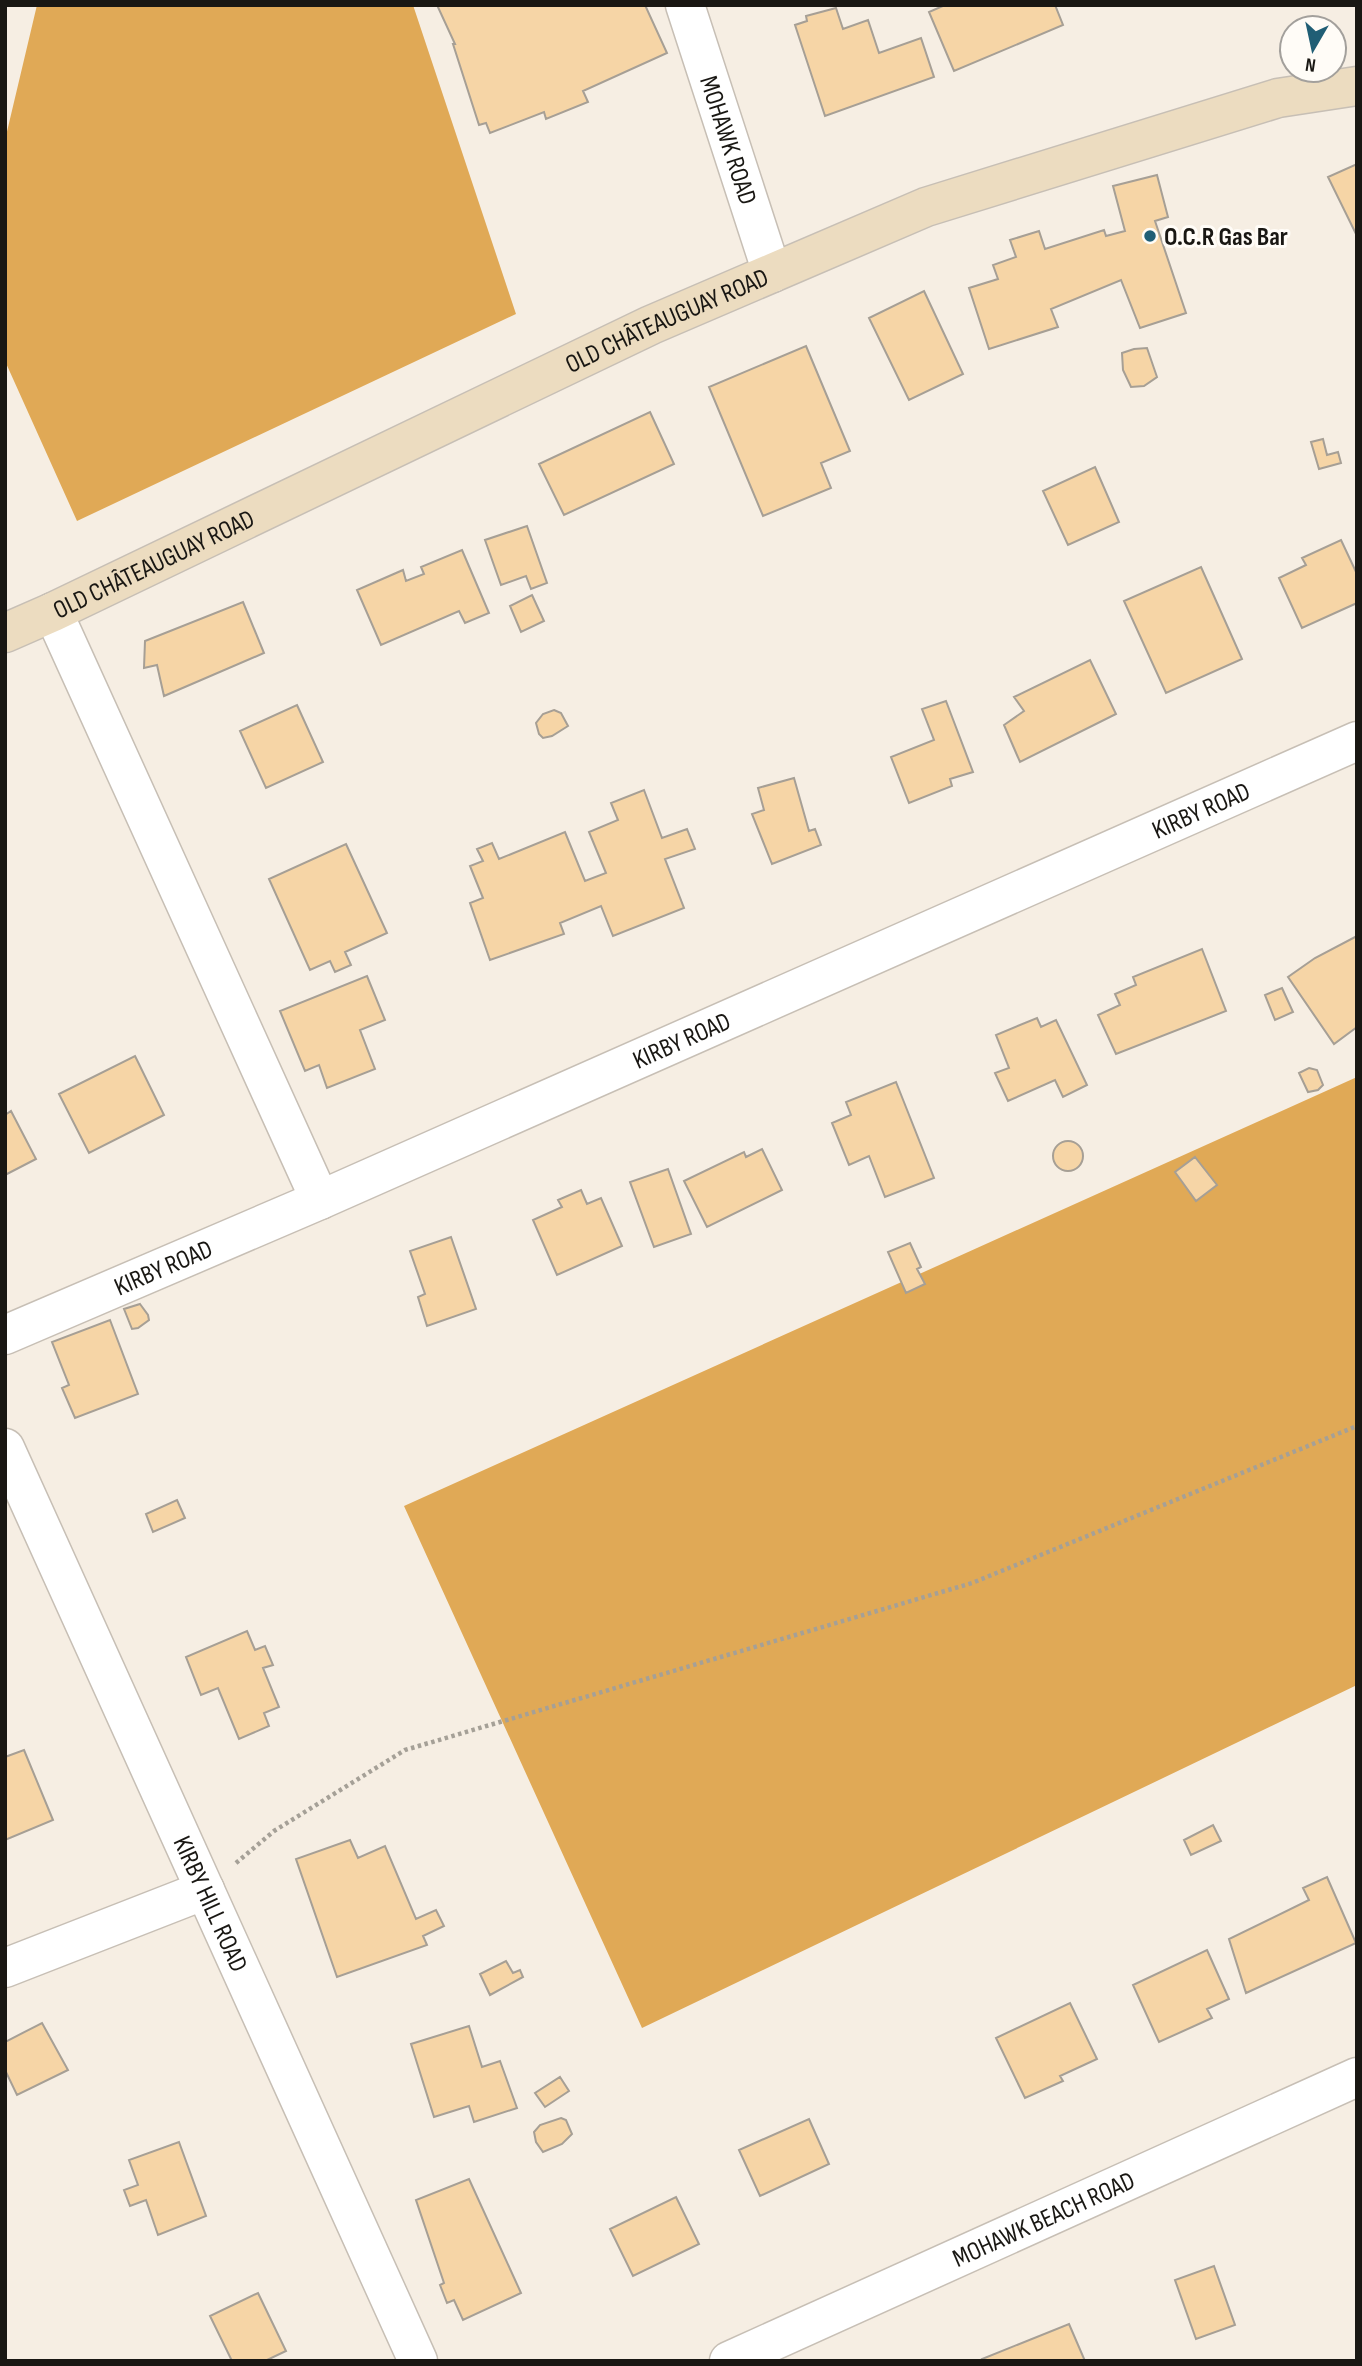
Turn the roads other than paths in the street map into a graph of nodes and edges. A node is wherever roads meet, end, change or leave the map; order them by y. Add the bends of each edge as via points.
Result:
1 (685, 5) edge
2 (1357, 86) edge
3 (772, 273) junction
4 (53, 612) junction
5 (5, 633) edge
6 (1357, 741) edge
7 (320, 1200) junction
8 (5, 1335) edge
9 (5, 1448) edge
10 (205, 1890) junction
11 (5, 1968) edge
12 (1357, 2077) edge
13 (418, 2361) edge
14 (729, 2361) edge

1 - 3 street, MOHAWK ROAD
2 - 3 street, OLD CHÂTEAUGUAY ROAD via 1278,99 926,207
3 - 4 street, OLD CHÂTEAUGUAY ROAD via 650,325
4 - 5 street, OLD CHÂTEAUGUAY ROAD
4 - 7 street
6 - 7 street, KIRBY ROAD
7 - 8 street, KIRBY ROAD
9 - 10 street, KIRBY HILL ROAD
10 - 11 street
10 - 13 street, KIRBY HILL ROAD
12 - 14 street, MOHAWK BEACH ROAD

